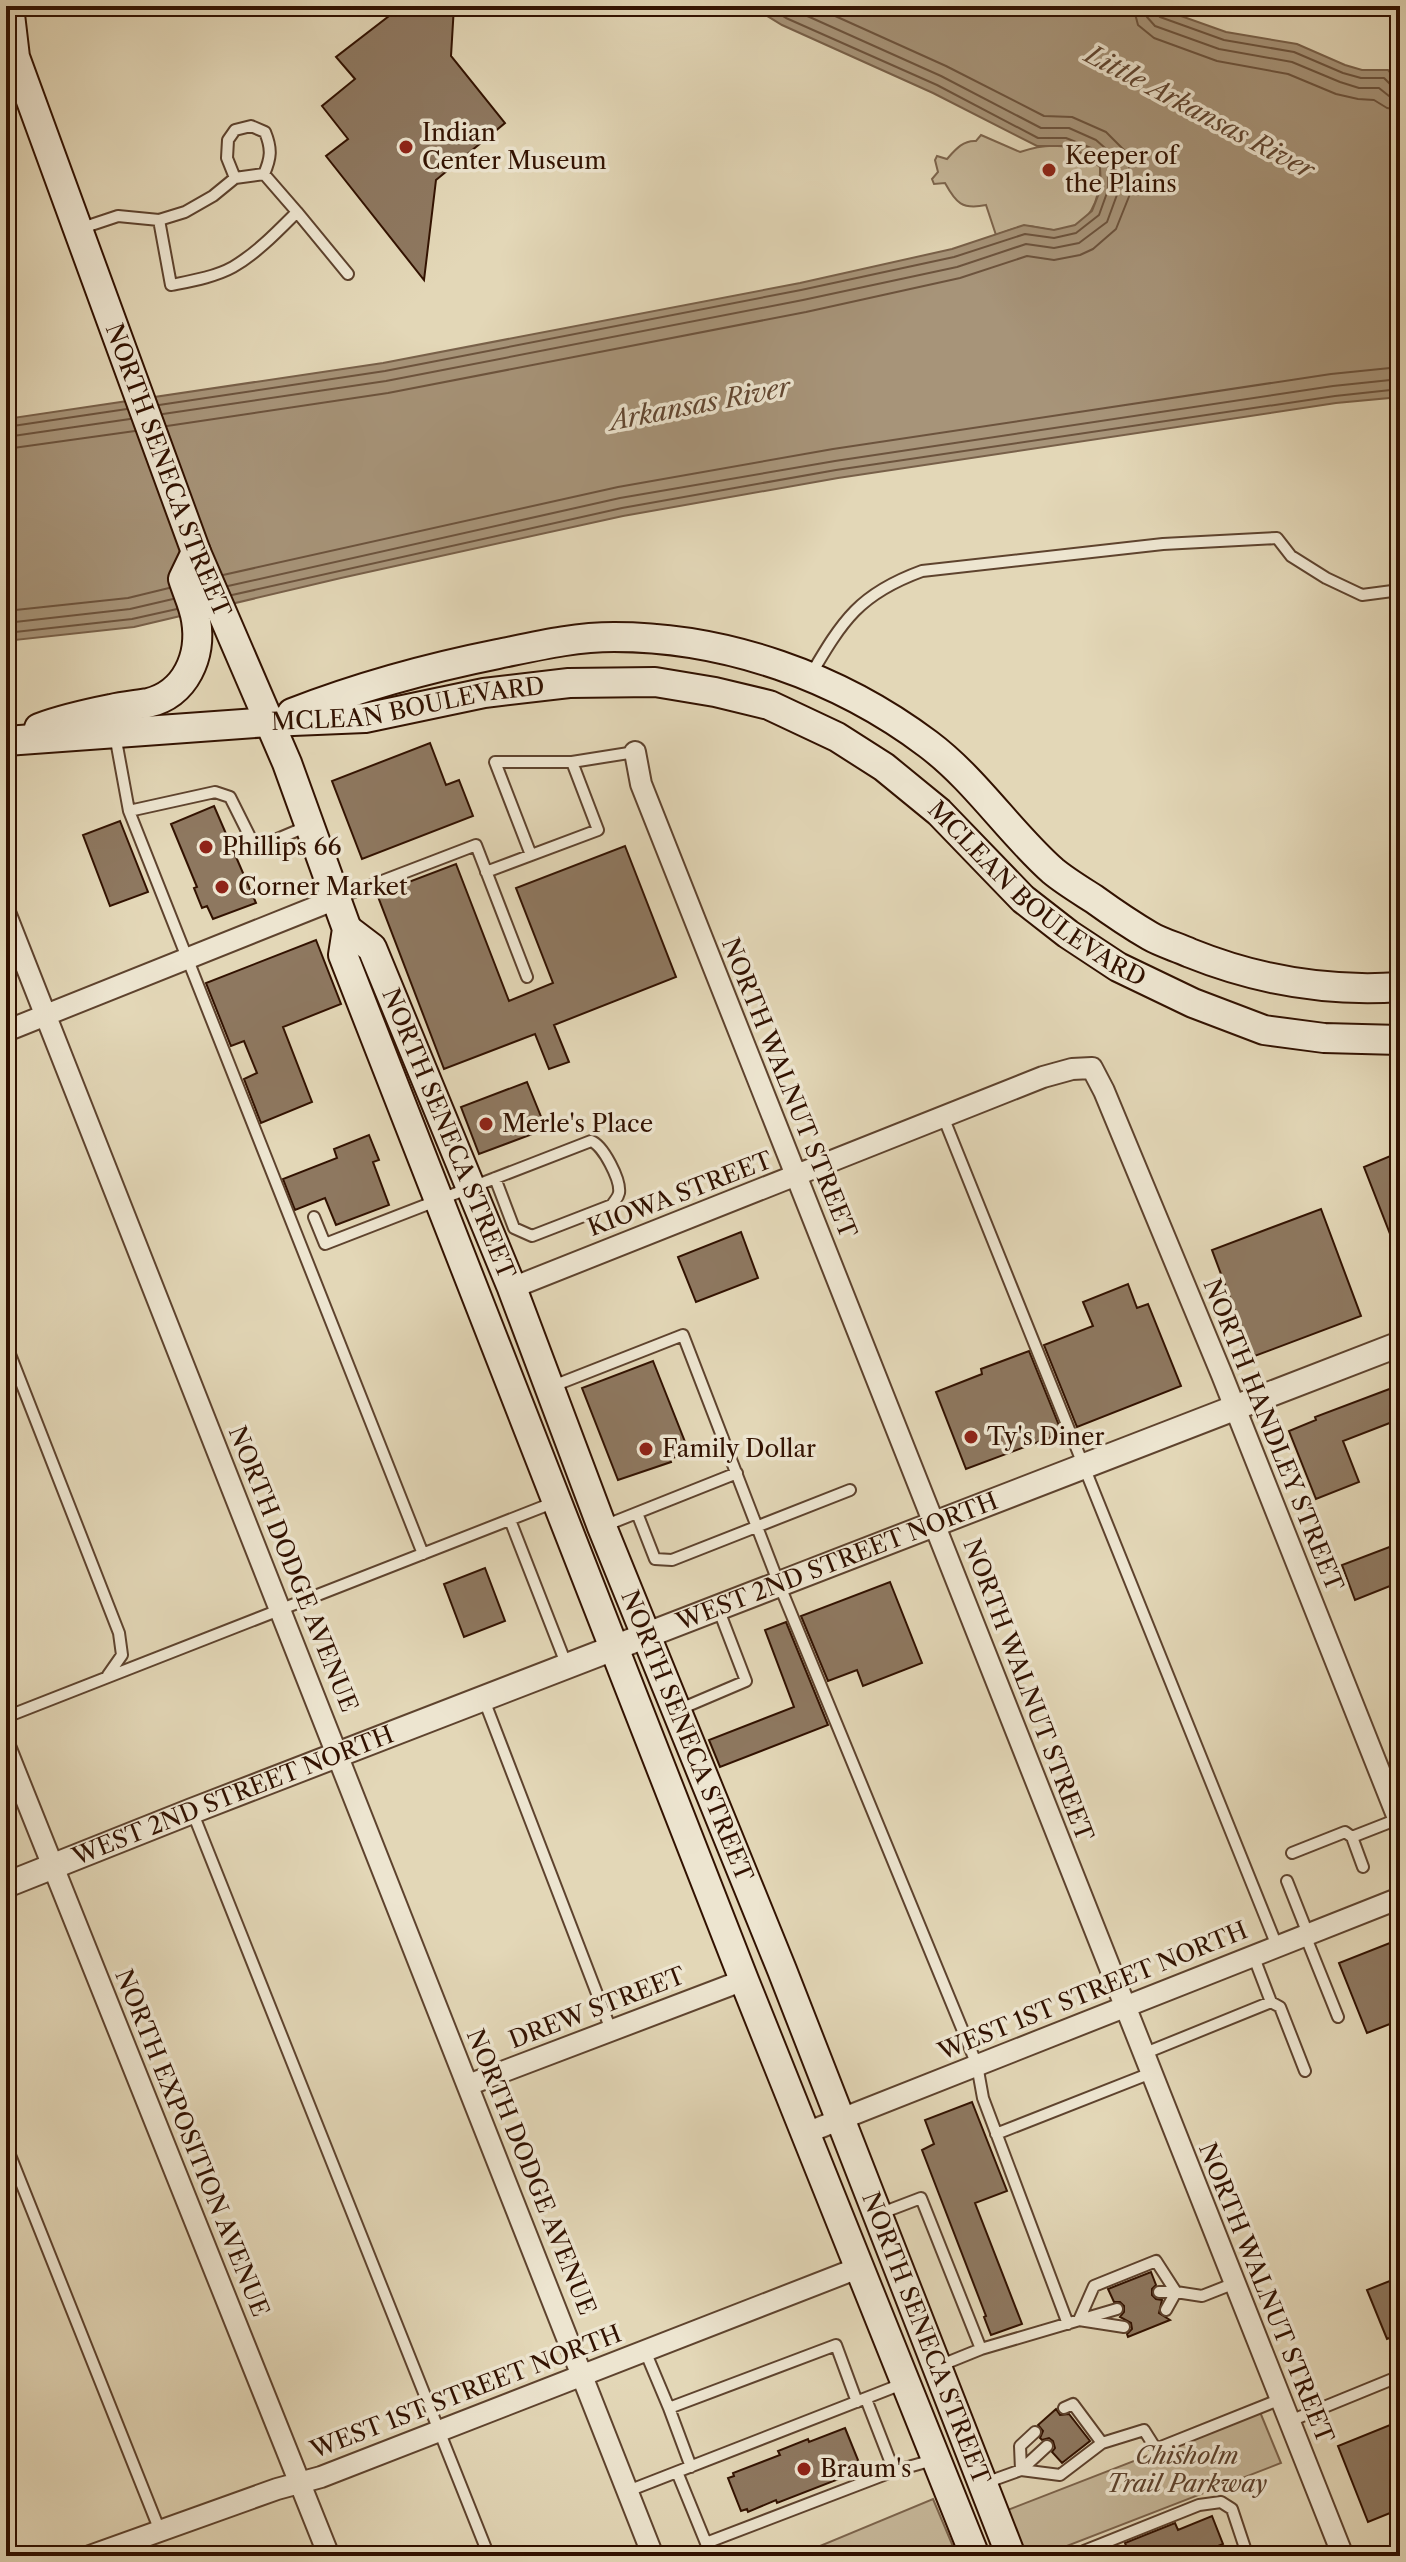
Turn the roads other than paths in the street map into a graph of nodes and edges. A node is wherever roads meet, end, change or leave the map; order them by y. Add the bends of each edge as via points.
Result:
1 (9, 6) edge
2 (264, 174) junction
3 (235, 178) junction
4 (297, 212) junction
5 (159, 220) junction
6 (77, 229) junction
7 (348, 274) dead end
8 (196, 552) junction
9 (1400, 590) edge
10 (810, 676) junction
11 (269, 722) junction
12 (115, 733) junction
13 (8, 741) edge
14 (635, 752) joint
15 (572, 762) junction
16 (129, 811) junction
17 (309, 826) junction
18 (531, 855) junction
19 (486, 872) junction
20 (336, 899) junction
21 (6, 915) edge
22 (347, 929) junction
23 (189, 958) junction
24 (527, 977) dead end
25 (1400, 987) edge
26 (46, 1015) junction
27 (6, 1031) edge
28 (1400, 1040) edge
29 (1092, 1068) joint
30 (944, 1119) junction
31 (796, 1177) junction
32 (483, 1183) junction
33 (439, 1200) junction
34 (314, 1217) dead end
35 (512, 1288) junction
36 (6, 1344) edge
37 (1400, 1344) edge
38 (550, 1387) junction
39 (1235, 1408) junction
40 (1084, 1466) junction
41 (737, 1473) junction
42 (850, 1490) dead end
43 (557, 1502) junction
44 (637, 1513) junction
45 (510, 1520) junction
46 (935, 1524) junction
47 (602, 1527) junction
48 (757, 1527) junction
49 (423, 1554) junction
50 (779, 1584) junction
51 (718, 1608) junction
52 (281, 1610) junction
53 (646, 1636) junction
54 (614, 1648) junction
55 (567, 1666) junction
56 (107, 1677) junction
57 (483, 1699) junction
58 (676, 1711) junction
59 (6, 1717) edge
60 (6, 1749) edge
61 (338, 1755) junction
62 (192, 1811) junction
63 (1399, 1821) edge
64 (1352, 1837) junction
65 (1292, 1853) dead end
66 (53, 1867) junction
67 (1363, 1867) dead end
68 (1287, 1881) dead end
69 (6, 1885) edge
70 (1400, 1898) edge
71 (1307, 1934) junction
72 (1277, 1946) junction
73 (1253, 1955) junction
74 (744, 1980) junction
75 (1271, 2002) junction
76 (1124, 2006) junction
77 (1338, 2017) dead end
78 (611, 2030) junction
79 (1147, 2063) junction
80 (977, 2065) junction
81 (1305, 2071) dead end
82 (468, 2085) junction
83 (841, 2119) junction
84 (806, 2133) junction
85 (996, 2134) junction
86 (6, 2145) edge
87 (878, 2214) junction
88 (858, 2268) junction
89 (1235, 2283) junction
90 (1159, 2292) dead end
91 (1176, 2292) junction
92 (1117, 2309) dead end
93 (1166, 2310) dead end
94 (1079, 2320) junction
95 (1068, 2324) junction
96 (1124, 2327) dead end
97 (981, 2349) junction
98 (645, 2351) junction
99 (937, 2366) junction
100 (584, 2376) junction
101 (1400, 2376) edge
102 (905, 2384) junction
103 (1281, 2399) junction
104 (862, 2400) junction
105 (669, 2408) junction
106 (1064, 2408) dead end
107 (1290, 2421) junction
108 (439, 2431) junction
109 (1035, 2432) dead end
110 (1102, 2443) junction
111 (1047, 2446) dead end
112 (936, 2459) junction
113 (691, 2467) junction
114 (1021, 2470) junction
115 (894, 2471) junction
116 (677, 2472) junction
117 (299, 2483) junction
118 (983, 2484) junction
119 (628, 2491) junction
120 (160, 2531) junction
121 (90, 2556) edge
122 (329, 2556) edge
123 (489, 2556) edge
124 (653, 2556) edge
125 (975, 2556) edge
126 (1011, 2556) edge
127 (1081, 2556) edge
128 (1244, 2556) edge
129 (1343, 2556) edge

1 - 6 main road, NORTH SENECA STREET via 15,57
2 - 3 lane
2 - 3 lane via 270,143 265,132 251,126 235,130 228,140 227,158
2 - 4 lane
3 - 5 lane via 194,207
4 - 5 lane via 232,268 171,285
4 - 7 lane
5 - 6 lane via 118,216
6 - 8 main road, NORTH SENECA STREET
8 - 11 main road, NORTH SENECA STREET
8 - 13 main road via 183,579 196,618 193,664 183,683 150,702 62,719
9 - 10 lane via 1362,595 1291,556 1277,538 1163,544 922,571 890,583 858,606
10 - 11 main road, MCLEAN BOULEVARD via 750,655 677,641 565,640 351,690
10 - 25 main road, MCLEAN BOULEVARD via 891,718 931,746 1054,871 1152,937 1225,967 1304,985
11 - 12 main road
11 - 17 main road, NORTH SENECA STREET
11 - 28 main road, MCLEAN BOULEVARD via 365,718 484,693 569,683 655,682 769,705 837,737 884,767 939,812 1023,899 1118,967 1264,1030
12 - 13 main road
12 - 16 lane
14 - 15 lane
14 - 31 street, NORTH WALNUT STREET via 641,784
15 - 18 lane via 598,830
15 - 18 lane via 495,762
16 - 17 lane via 215,792 230,797 253,843 263,845
16 - 23 lane
17 - 20 main road, NORTH SENECA STREET
18 - 19 lane
19 - 20 lane via 476,845
19 - 24 lane
20 - 22 main road, NORTH SENECA STREET
20 - 23 street
21 - 26 street, NORTH DODGE AVENUE
22 - 32 main road, NORTH SENECA STREET via 372,948
22 - 33 main road, NORTH SENECA STREET via 343,955
23 - 26 street
23 - 49 lane
26 - 27 street
26 - 52 street, NORTH DODGE AVENUE
29 - 30 street, KIOWA STREET via 1043,1077
29 - 39 street, NORTH HANDLEY STREET
30 - 31 street, KIOWA STREET
30 - 40 lane
31 - 35 street, KIOWA STREET
31 - 46 street, NORTH WALNUT STREET
32 - 32 lane via 591,1141 604,1150 619,1196 612,1205 532,1236 514,1228
32 - 33 lane
32 - 35 main road, NORTH SENECA STREET
33 - 34 lane via 325,1244
33 - 43 main road, NORTH SENECA STREET
35 - 38 main road, NORTH SENECA STREET
36 - 56 lane via 119,1633 122,1655
37 - 39 street, WEST 2ND STREET NORTH
38 - 41 lane via 683,1335
38 - 47 main road, NORTH SENECA STREET
39 - 40 street, WEST 2ND STREET NORTH
39 - 63 street, NORTH HANDLEY STREET
40 - 46 street, WEST 2ND STREET NORTH
40 - 72 lane
41 - 44 lane
41 - 48 lane
42 - 48 lane
43 - 45 lane
43 - 54 main road, NORTH SENECA STREET
44 - 47 lane
44 - 48 lane via 655,1559 672,1560
45 - 49 lane
45 - 55 lane
46 - 50 street, WEST 2ND STREET NORTH
46 - 76 street, NORTH WALNUT STREET
47 - 53 main road, NORTH SENECA STREET
48 - 50 lane
49 - 52 lane
50 - 51 street, WEST 2ND STREET NORTH
50 - 80 lane
51 - 53 street, WEST 2ND STREET NORTH
51 - 58 lane via 746,1681
52 - 56 lane
52 - 61 street, NORTH DODGE AVENUE
53 - 54 street, WEST 2ND STREET NORTH
53 - 58 main road, NORTH SENECA STREET
54 - 55 street, WEST 2ND STREET NORTH
54 - 74 main road, NORTH SENECA STREET
55 - 57 street, WEST 2ND STREET NORTH
56 - 59 lane
57 - 61 street, WEST 2ND STREET NORTH
57 - 78 lane
58 - 83 main road, NORTH SENECA STREET
60 - 66 street, NORTH EXPOSITION AVENUE
61 - 62 street, WEST 2ND STREET NORTH
61 - 82 street, NORTH DODGE AVENUE
62 - 66 street, WEST 2ND STREET NORTH
62 - 108 lane
63 - 64 lane
64 - 65 lane via 1345,1832
64 - 67 lane
66 - 69 street, WEST 2ND STREET NORTH
66 - 117 street, NORTH EXPOSITION AVENUE
68 - 71 lane
70 - 71 street, WEST 1ST STREET NORTH
71 - 72 street, WEST 1ST STREET NORTH
71 - 77 lane
72 - 73 street, WEST 1ST STREET NORTH
73 - 75 lane
73 - 76 street, WEST 1ST STREET NORTH
74 - 78 street, DREW STREET
74 - 84 main road, NORTH SENECA STREET
75 - 79 lane
75 - 81 lane via 1280,2007
76 - 79 street, NORTH WALNUT STREET
76 - 80 street, WEST 1ST STREET NORTH
78 - 82 street, DREW STREET
79 - 85 lane
79 - 89 street, NORTH WALNUT STREET
80 - 83 street, WEST 1ST STREET NORTH
80 - 85 lane
82 - 100 street, NORTH DODGE AVENUE
83 - 84 street, WEST 1ST STREET NORTH
83 - 87 main road, NORTH SENECA STREET
84 - 88 main road, NORTH SENECA STREET
85 - 95 lane
86 - 120 lane
87 - 97 lane via 921,2198
87 - 99 main road, NORTH SENECA STREET
88 - 98 street, WEST 1ST STREET NORTH
88 - 102 main road, NORTH SENECA STREET
89 - 91 lane via 1202,2296
89 - 103 street, NORTH WALNUT STREET
90 - 91 lane
91 - 93 lane
91 - 94 lane via 1156,2261 1094,2286
92 - 94 lane
94 - 95 lane
94 - 96 lane
95 - 97 lane
97 - 99 lane
98 - 100 street, WEST 1ST STREET NORTH
98 - 105 lane
99 - 118 main road, NORTH SENECA STREET
100 - 108 street, WEST 1ST STREET NORTH
100 - 119 street, NORTH DODGE AVENUE
101 - 107 lane
102 - 104 lane
102 - 112 main road, NORTH SENECA STREET
103 - 107 street, NORTH WALNUT STREET
103 - 110 lane via 1156,2449 1144,2430
104 - 105 lane via 836,2345
104 - 113 lane
104 - 115 lane
105 - 113 lane
106 - 110 lane via 1073,2404 1079,2419
107 - 129 street, NORTH WALNUT STREET
108 - 117 street, WEST 1ST STREET NORTH
108 - 123 lane
109 - 114 lane via 1020,2446
110 - 114 lane via 1060,2475
111 - 114 lane
112 - 115 lane
112 - 125 main road, NORTH SENECA STREET
113 - 116 lane
114 - 118 lane
115 - 116 lane via 706,2543
116 - 119 lane
117 - 120 street, WEST 1ST STREET NORTH
117 - 122 street, NORTH EXPOSITION AVENUE
118 - 126 main road, NORTH SENECA STREET
119 - 124 street, NORTH DODGE AVENUE
120 - 121 street, WEST 1ST STREET NORTH
127 - 128 lane via 1199,2505 1221,2502 1232,2509

